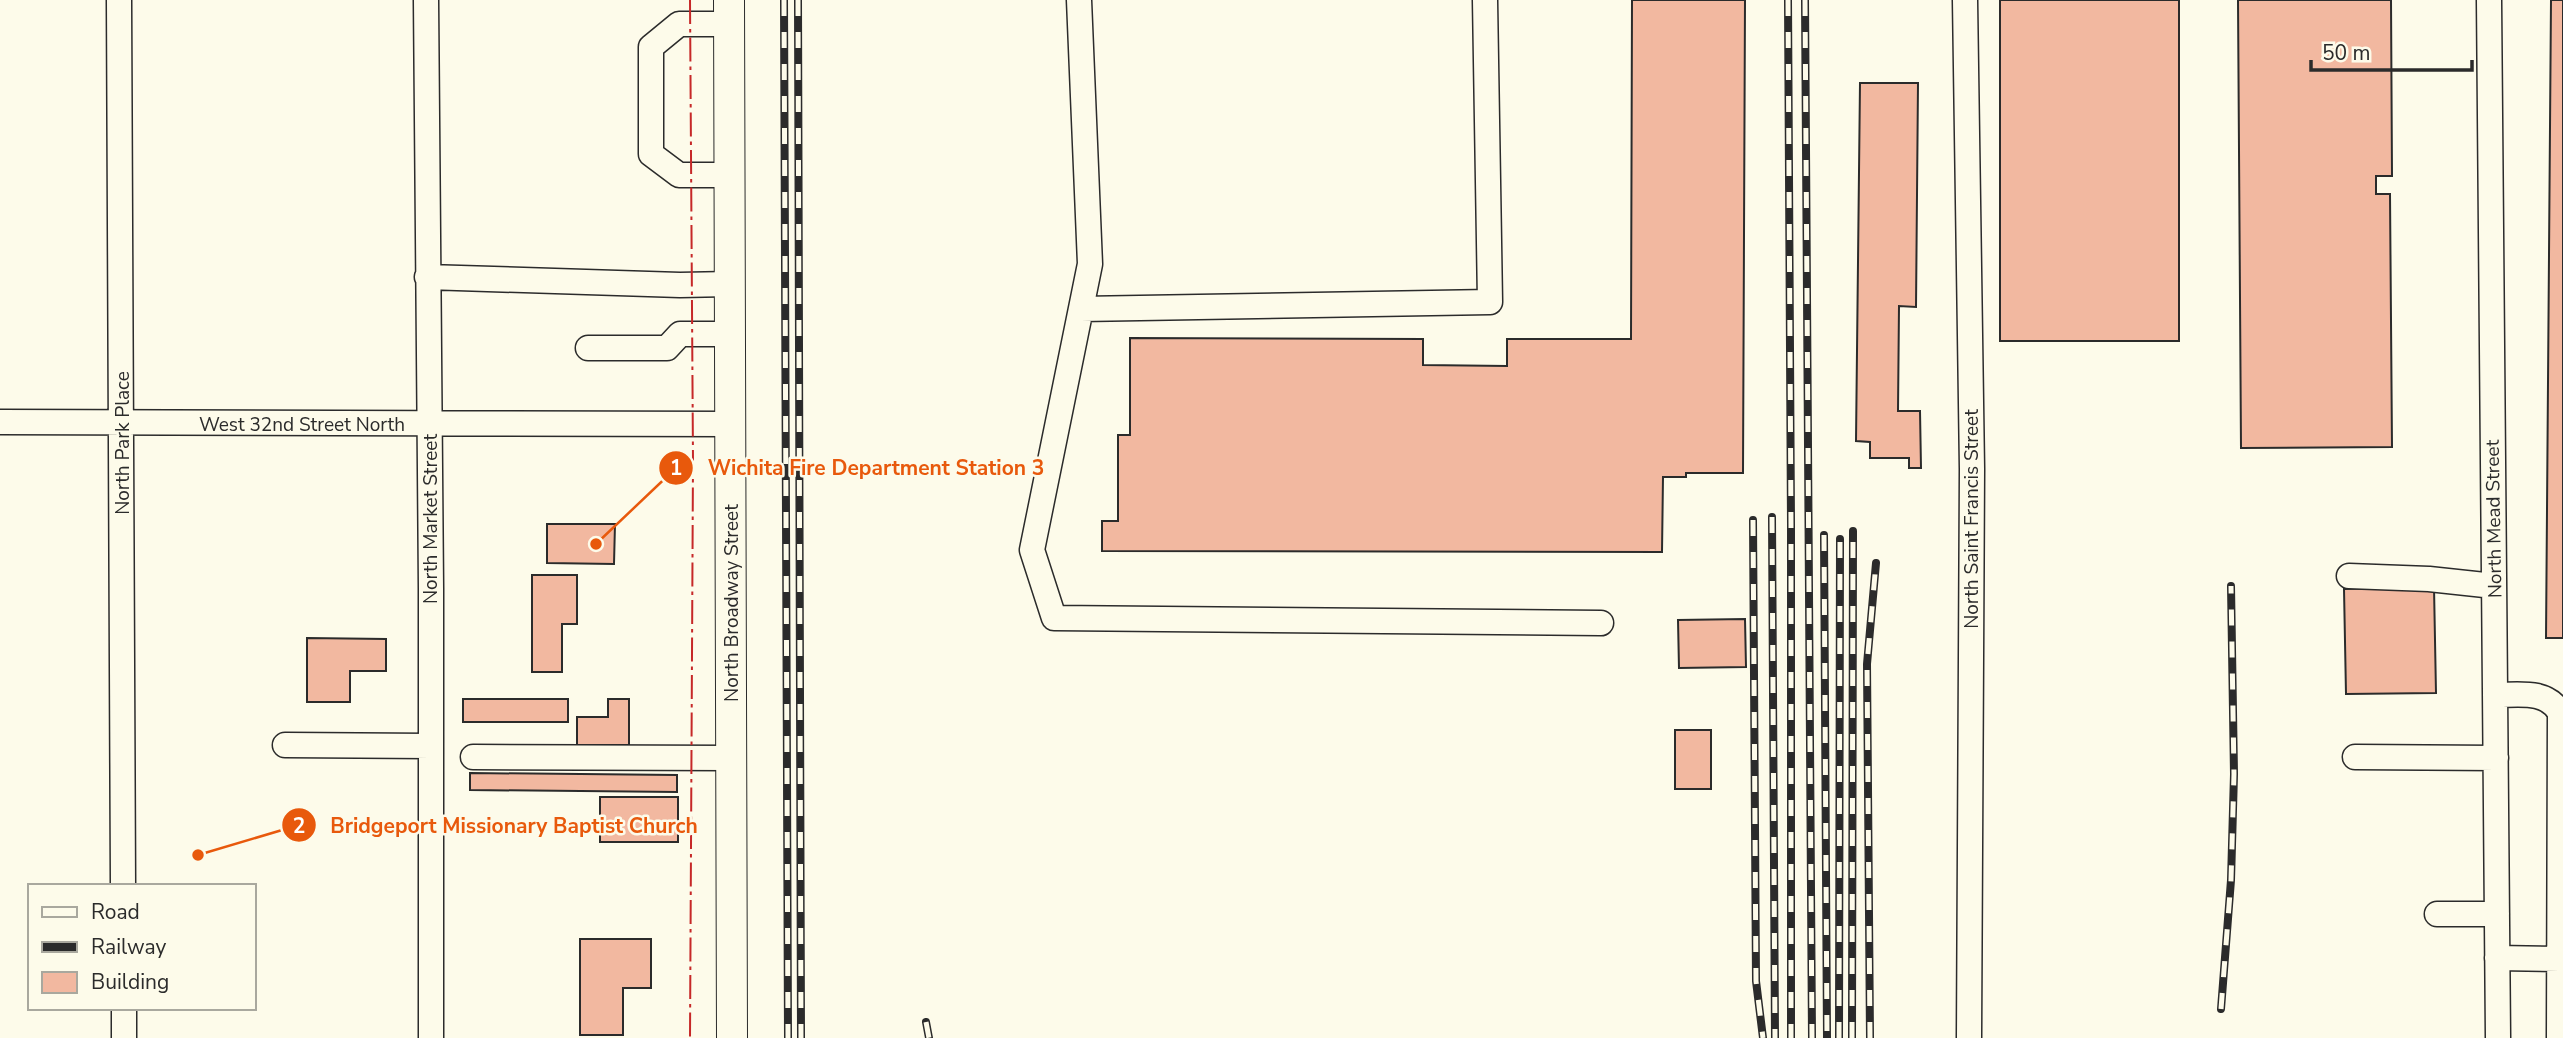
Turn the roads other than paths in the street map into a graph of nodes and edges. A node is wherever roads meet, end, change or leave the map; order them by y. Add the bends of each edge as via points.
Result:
1 (119, 0) edge
2 (426, 0) edge
3 (1079, 0) edge
4 (1485, 0) edge
5 (1965, 0) edge
6 (2489, 0) edge
7 (729, 12) edge
8 (730, 175) junction
9 (428, 277) junction
10 (730, 284) junction
11 (1081, 309) junction
12 (730, 334) junction
13 (588, 348) dead end
14 (0, 422) edge
15 (122, 424) junction
16 (429, 424) junction
17 (731, 424) junction
18 (2349, 576) dead end
19 (2494, 586) junction
20 (1601, 623) dead end
21 (2495, 695) junction
22 (285, 746) dead end
23 (430, 746) junction
24 (473, 757) dead end
25 (2355, 757) dead end
26 (732, 758) junction
27 (2496, 758) junction
28 (123, 884) edge
29 (2437, 914) dead end
30 (2497, 914) junction
31 (2497, 958) junction
32 (2560, 959) junction
33 (124, 1010) edge
34 (124, 1038) edge
35 (430, 1038) edge
36 (732, 1038) edge
37 (1969, 1038) edge
38 (2498, 1038) edge
39 (2559, 1038) edge

1 - 15 street, North Park Place
2 - 9 street, North Market Street
3 - 11 street via 1090,264
4 - 11 street via 1490,302
5 - 37 street, North Saint Francis Street via 1972,469
6 - 19 street, North Mead Street
7 - 8 main road, North Broadway Street
7 - 8 street via 679,24 651,47 651,154 679,175
8 - 10 main road, North Broadway Street
9 - 10 street
9 - 16 street, North Market Street
10 - 12 main road, North Broadway Street
11 - 20 street via 1032,550 1054,618
12 - 13 street via 680,334 667,348
12 - 17 main road, North Broadway Street
14 - 15 street, West 32nd Street North
15 - 16 street, West 32nd Street North
15 - 28 street, North Park Place
16 - 17 street, West 32nd Street North
16 - 23 street, North Market Street
17 - 26 main road, North Broadway Street
18 - 19 street
19 - 21 street, North Mead Street
21 - 27 street, North Mead Street
21 - 32 street via 2543,697 2560,713
22 - 23 street
23 - 35 street, North Market Street
24 - 26 street
25 - 27 street
26 - 36 main road, North Broadway Street
27 - 30 street, North Mead Street
29 - 30 street
30 - 31 street, North Mead Street
31 - 32 street
31 - 38 street, North Mead Street
32 - 39 street
33 - 34 street

